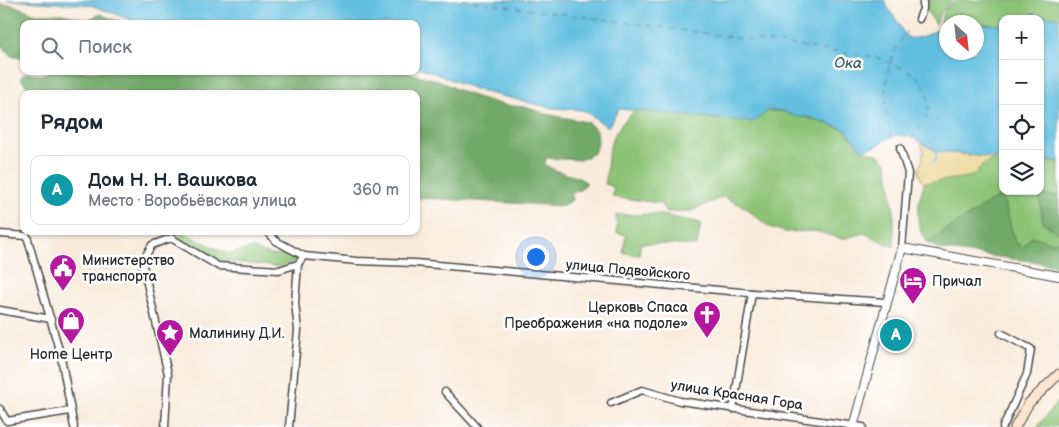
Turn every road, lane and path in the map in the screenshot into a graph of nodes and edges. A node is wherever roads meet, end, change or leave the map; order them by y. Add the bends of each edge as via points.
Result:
1 (923, 0) edge
2 (918, 19) dead end
3 (900, 148) dead end
4 (0, 234) edge
5 (271, 235) edge
6 (902, 248) junction
7 (304, 256) junction
8 (298, 264) junction
9 (1059, 276) edge
10 (752, 293) junction
11 (886, 302) junction
12 (0, 310) edge
13 (51, 319) junction
14 (1001, 333) dead end
15 (1059, 374) edge
16 (445, 392) dead end
17 (611, 403) dead end
18 (0, 409) edge
19 (733, 409) junction
20 (70, 411) junction
21 (853, 426) edge
22 (74, 427) edge
23 (165, 427) edge
24 (289, 427) edge
25 (477, 427) edge
26 (863, 427) edge
27 (1003, 427) edge
28 (1015, 427) edge

1 - 2 street
3 - 6 street via 908,173
4 - 13 street via 27,236
5 - 7 street
6 - 9 street
6 - 11 street
7 - 8 street
7 - 10 street, улица Подвойского
8 - 23 street via 278,270 218,266 171,238 152,245 143,266 168,374
8 - 24 street via 295,303 298,330
10 - 11 street, улица Подвойского
10 - 19 street
11 - 21 street
12 - 13 street
13 - 20 street
14 - 27 street via 1031,349 1027,374
15 - 28 main road via 1030,403
16 - 25 street
17 - 19 street, улица Красная Гора via 642,390 680,401
18 - 20 street via 7,421
19 - 21 street, улица Красная Гора
20 - 22 street
21 - 26 street, улица Красная Гора

